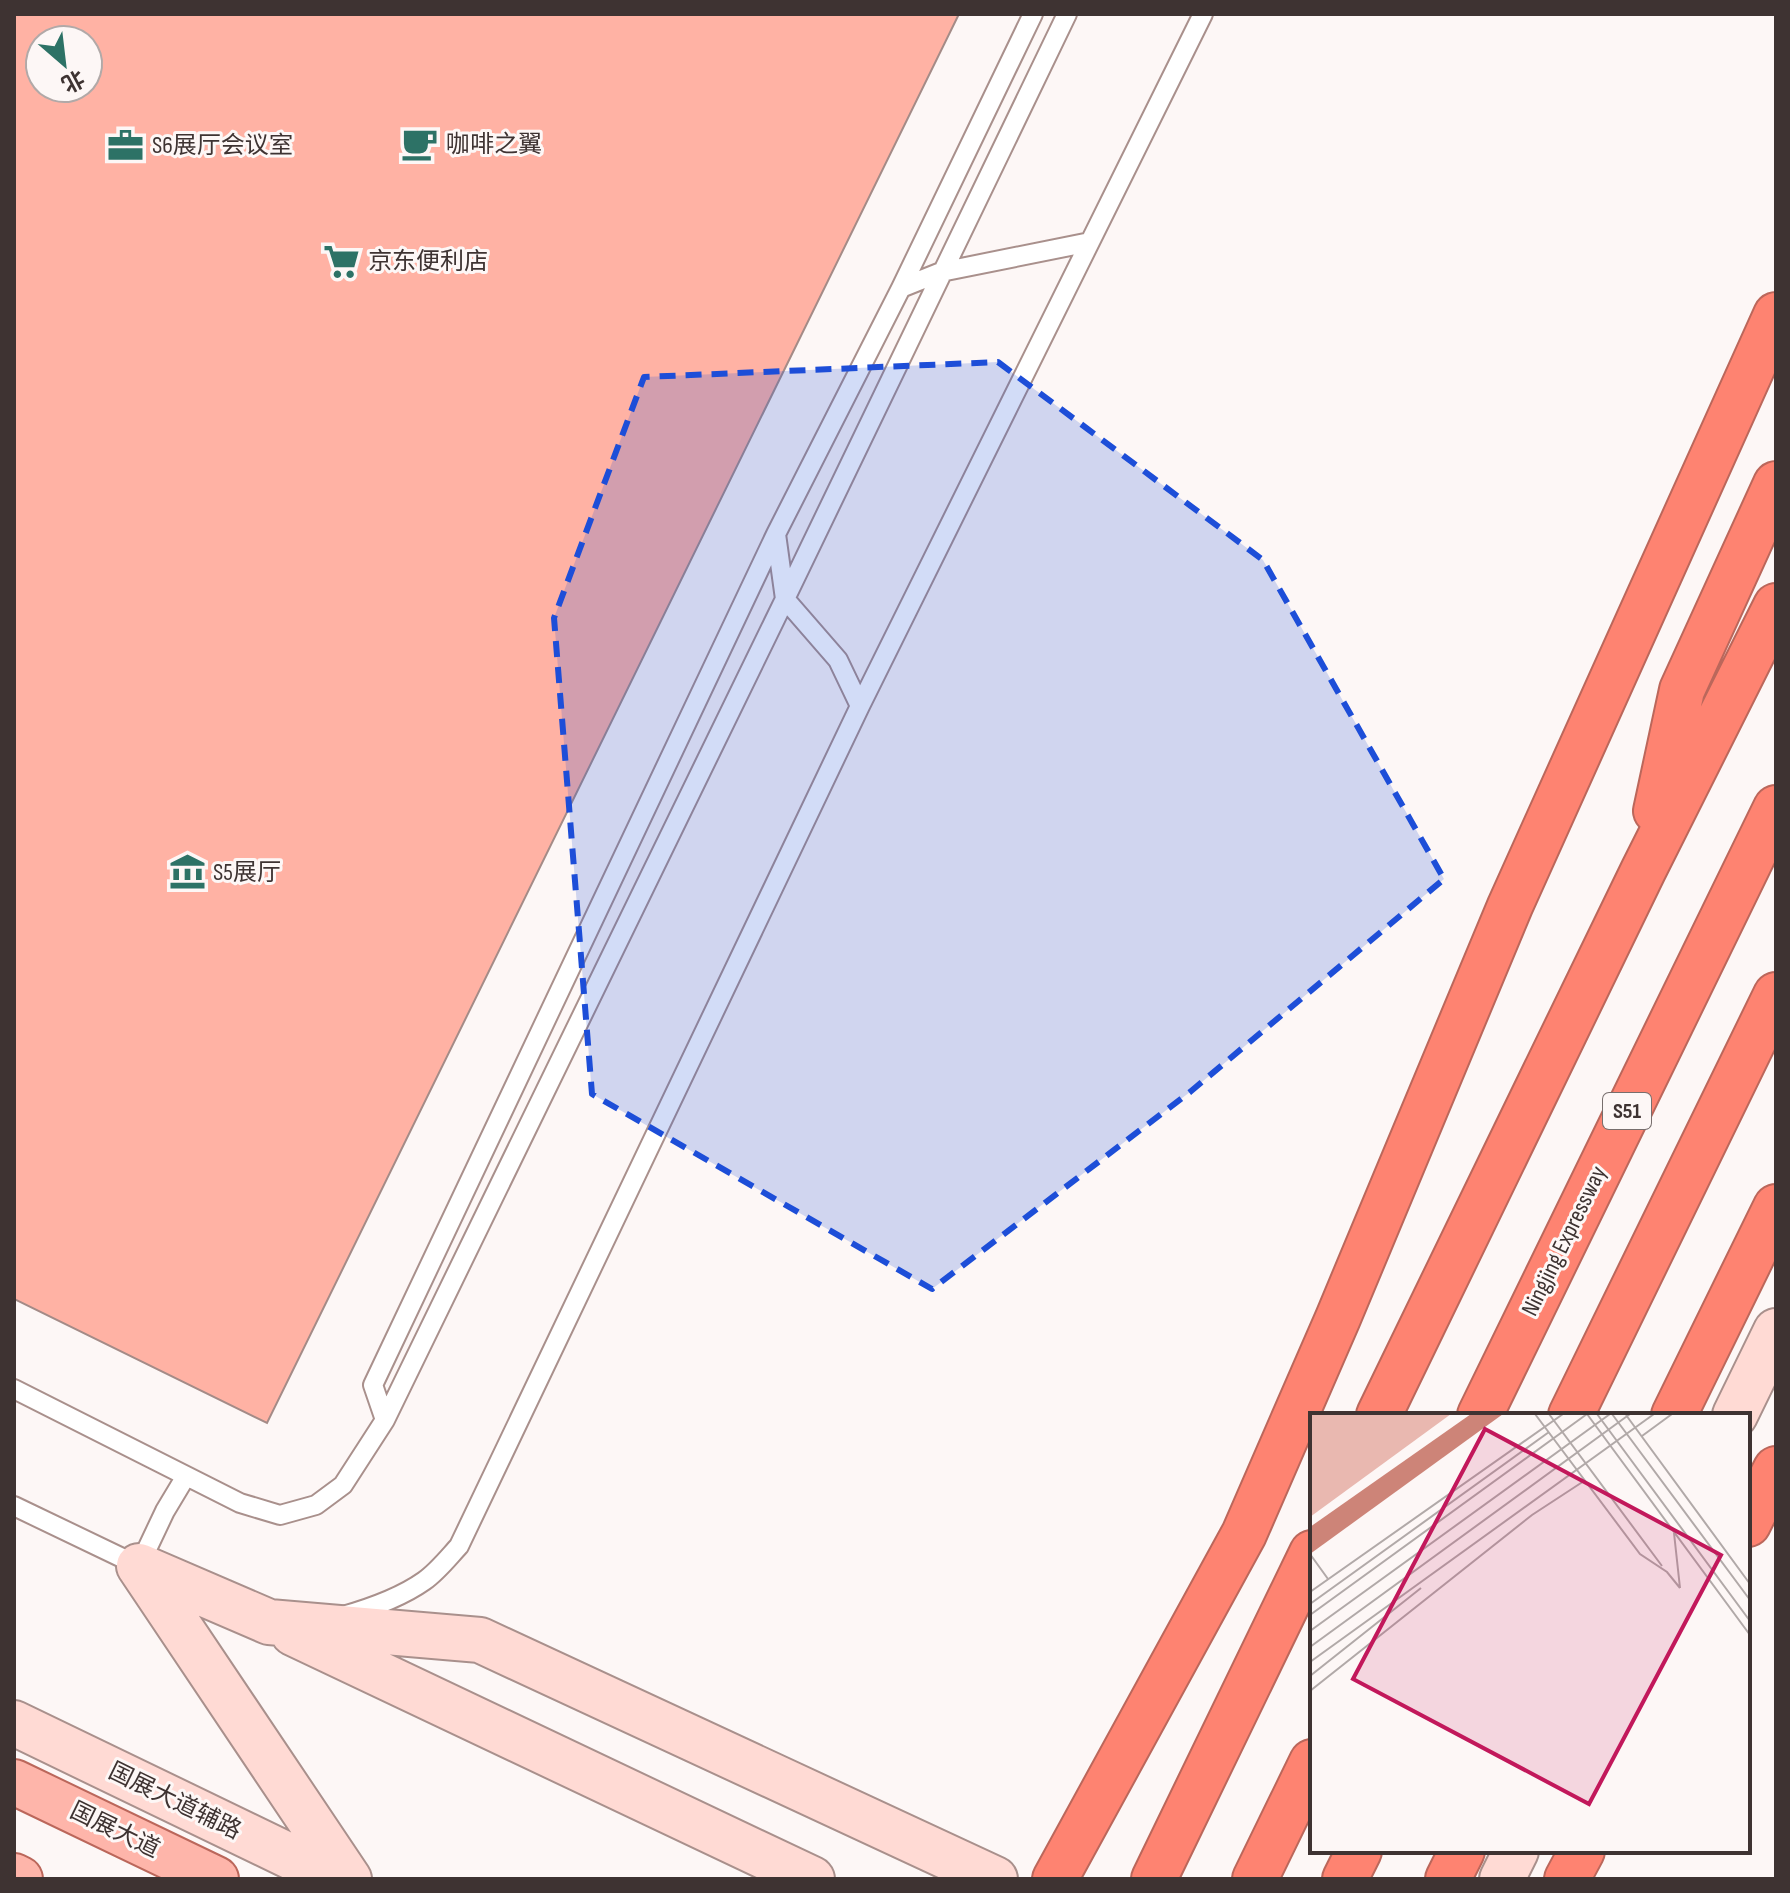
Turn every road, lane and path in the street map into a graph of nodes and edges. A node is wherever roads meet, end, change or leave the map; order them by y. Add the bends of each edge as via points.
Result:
1 (1033, 14) edge
2 (1067, 14) edge
3 (1203, 14) edge
4 (1090, 242) junction
5 (941, 272) junction
6 (901, 288) junction
7 (1776, 315) edge
8 (1776, 484) edge
9 (776, 534) junction
10 (785, 599) junction
11 (1776, 606) edge
12 (860, 706) junction
13 (1776, 808) edge
14 (1643, 871) junction
15 (1776, 995) edge
16 (1776, 1207) edge
17 (1776, 1331) edge
18 (14, 1389) edge
19 (1380, 1413) edge
20 (1481, 1413) edge
21 (1572, 1413) edge
22 (1675, 1413) edge
23 (1736, 1413) edge
24 (385, 1420) junction
25 (1776, 1469) edge
26 (186, 1476) junction
27 (14, 1506) edge
28 (1750, 1520) edge
29 (1310, 1557) edge
30 (139, 1566) junction
31 (269, 1622) junction
32 (14, 1723) edge
33 (1310, 1766) edge
34 (14, 1782) edge
35 (1358, 1853) edge
36 (1461, 1853) edge
37 (1515, 1853) edge
38 (1581, 1853) edge
39 (14, 1876) edge
40 (20, 1879) edge
41 (216, 1879) edge
42 (337, 1879) edge
43 (349, 1879) edge
44 (812, 1879) edge
45 (995, 1879) edge
46 (1055, 1879) edge
47 (1154, 1879) edge
48 (1255, 1879) edge
49 (1345, 1879) edge
50 (1448, 1879) edge
51 (1502, 1879) edge
52 (1567, 1879) edge

1 - 6 lane
2 - 5 lane
3 - 4 lane
4 - 5 lane
4 - 12 lane
5 - 6 lane
5 - 10 lane
6 - 9 lane
7 - 46 highway via 1510,906 1244,1534
8 - 14 highway via 1682,690
9 - 10 lane
9 - 24 lane via 373,1385
10 - 12 lane via 838,660
10 - 24 lane
11 - 14 highway
12 - 31 lane via 459,1546 423,1582 386,1601 318,1622
13 - 20 highway, Ningjing Expressway / S51
14 - 19 highway
15 - 21 highway
16 - 22 highway
17 - 23 street
18 - 26 lane
24 - 26 lane via 343,1485 316,1505 280,1515 240,1503
25 - 28 highway
26 - 30 lane
27 - 30 lane
29 - 47 highway
30 - 31 street
30 - 43 street
31 - 44 street
31 - 45 street via 480,1640
32 - 42 street, 国展大道辅路
33 - 48 highway
34 - 41 main road, 国展大道
35 - 49 highway
36 - 50 highway
37 - 51 street
38 - 52 highway
39 - 40 main road

